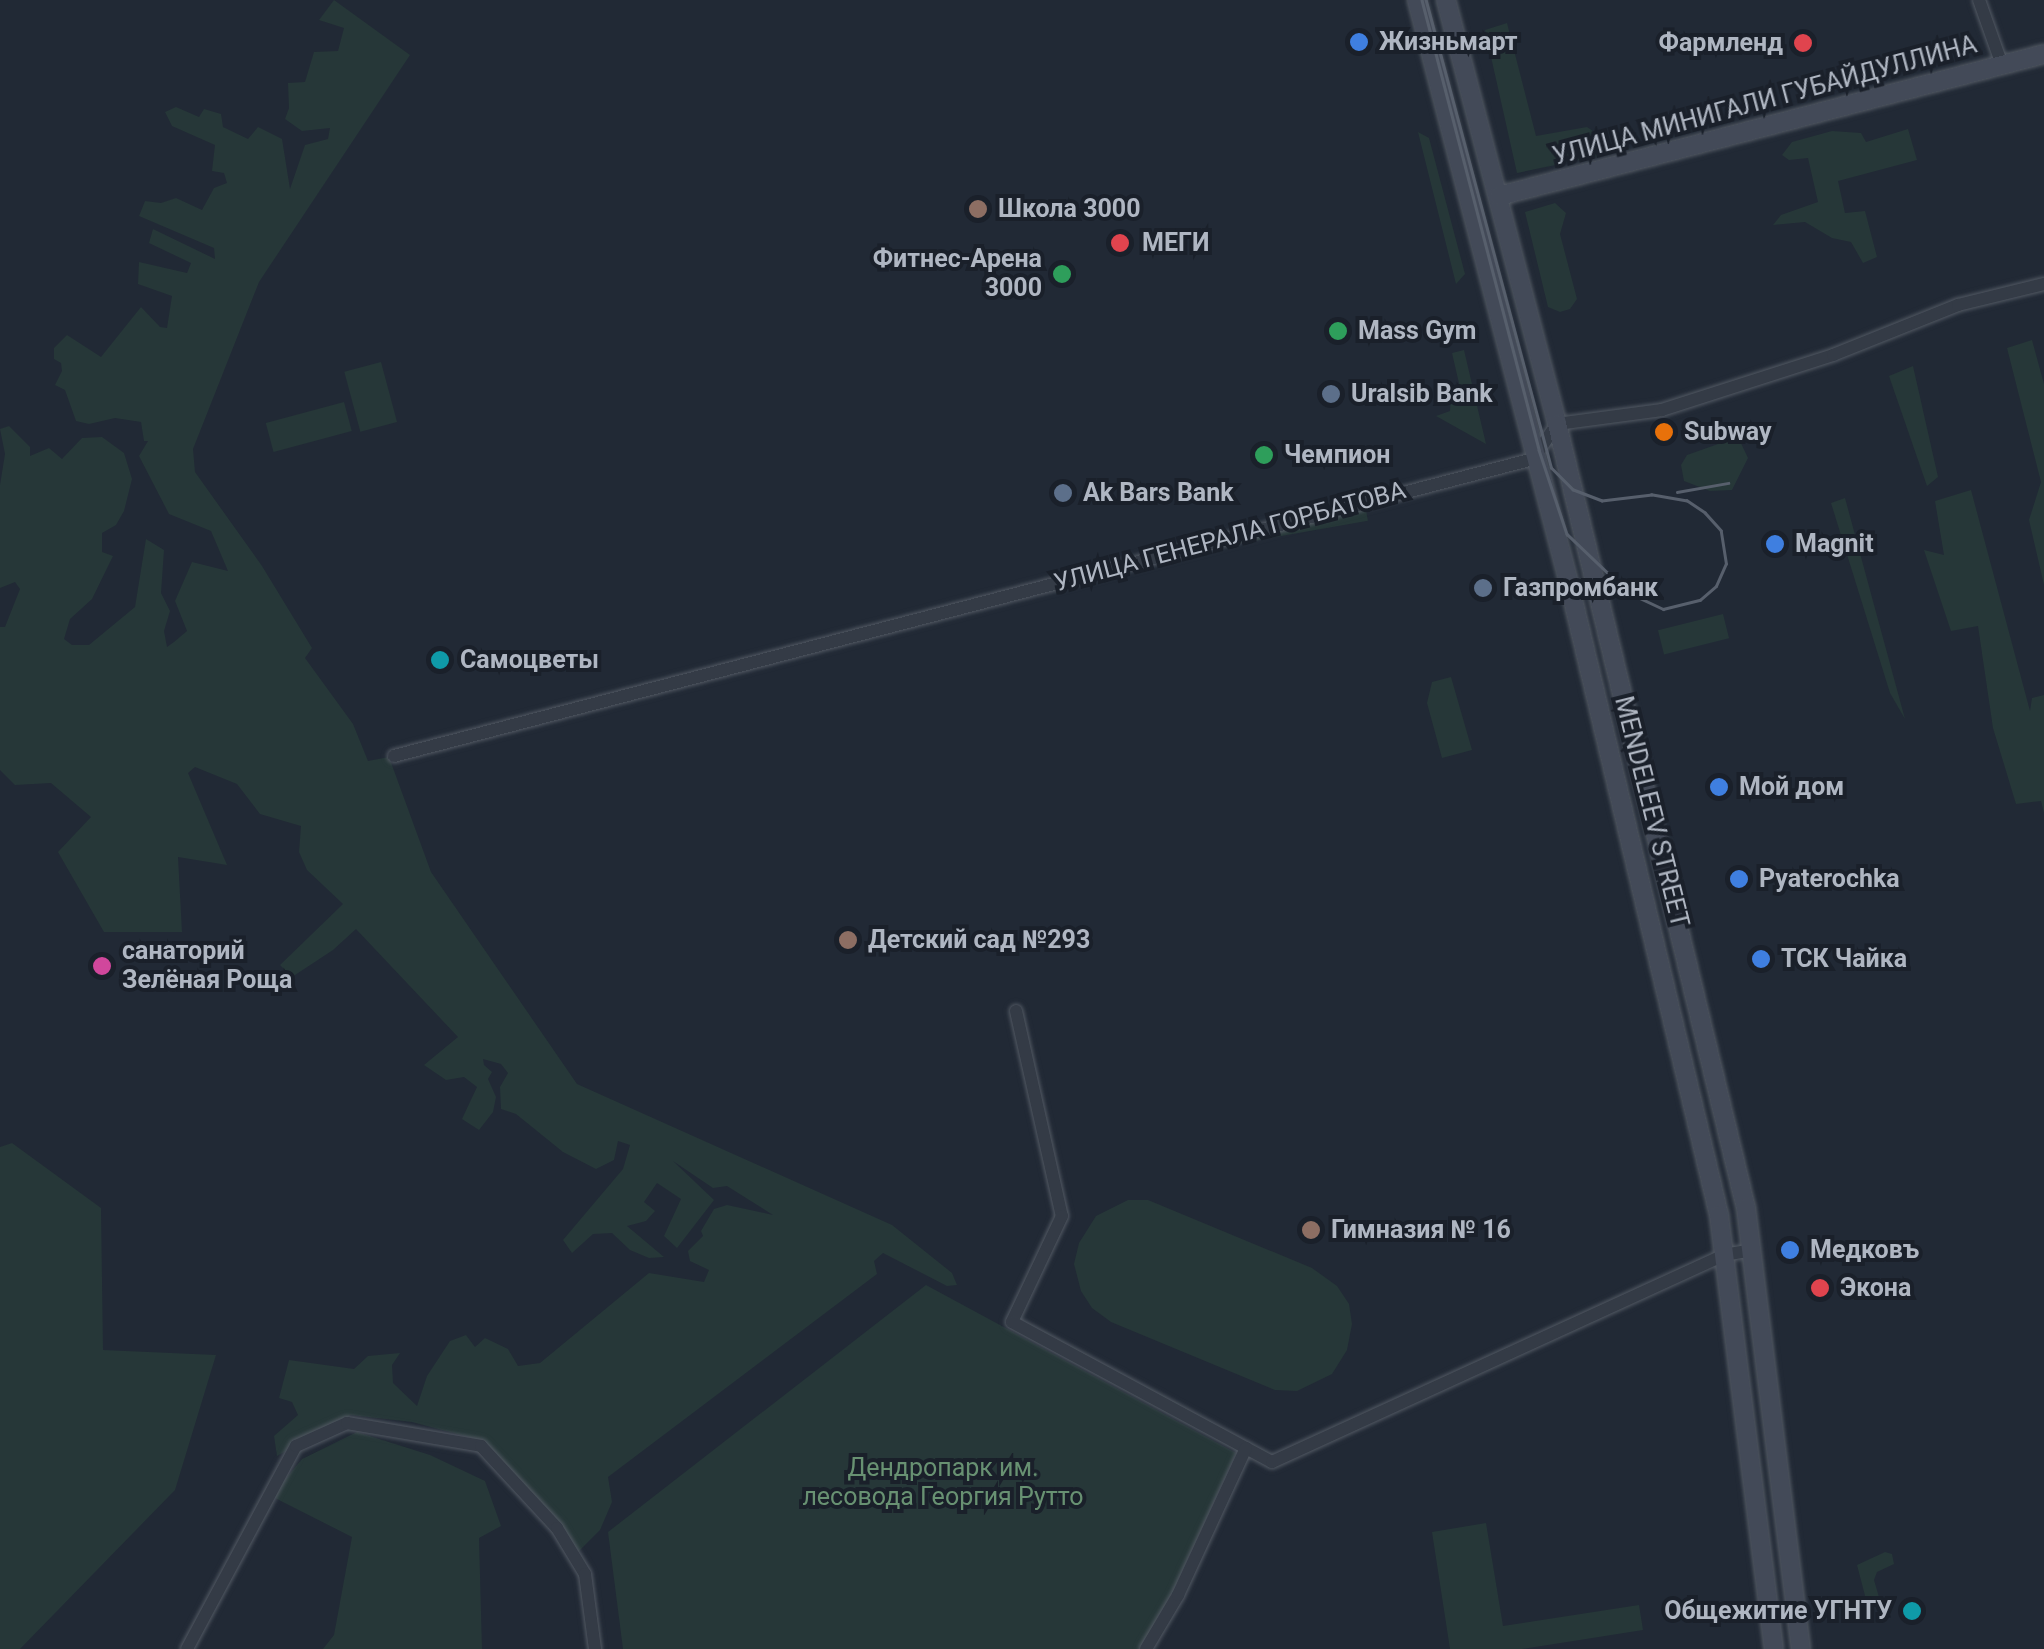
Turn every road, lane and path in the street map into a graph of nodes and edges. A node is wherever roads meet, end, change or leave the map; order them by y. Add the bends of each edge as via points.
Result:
1 (1417, 0) edge
2 (1446, 0) edge
3 (1979, 0) edge
4 (2044, 54) edge
5 (2002, 65) junction
6 (1499, 196) junction
7 (2044, 284) edge
8 (1558, 424) junction
9 (1533, 459) junction
10 (394, 756) dead end
11 (1016, 1011) dead end
12 (1751, 1250) junction
13 (1724, 1255) junction
14 (1246, 1448) junction
15 (187, 1649) edge
16 (595, 1649) edge
17 (1146, 1649) edge
18 (1774, 1649) edge
19 (1801, 1649) edge

1 - 9 main road, MENDELEEV STREET
2 - 6 main road, MENDELEEV STREET
3 - 5 street
4 - 5 main road, УЛИЦА МИНИГАЛИ ГУБАЙДУЛЛИНА
5 - 6 main road, УЛИЦА МИНИГАЛИ ГУБАЙДУЛЛИНА
6 - 8 main road, MENDELEEV STREET
7 - 8 street via 1958,305 1833,355 1662,410
8 - 9 street
8 - 12 main road, MENDELEEV STREET via 1700,1009
9 - 10 street, УЛИЦА ГЕНЕРАЛА ГОРБАТОВА
9 - 13 main road, MENDELEEV STREET via 1642,881
11 - 14 street via 1062,1216 1012,1322
12 - 13 street
12 - 19 main road, MENDELEEV STREET
13 - 14 street via 1272,1462
13 - 18 main road, MENDELEEV STREET
14 - 17 street
15 - 16 street via 296,1446 347,1424 480,1446 557,1528 585,1574

